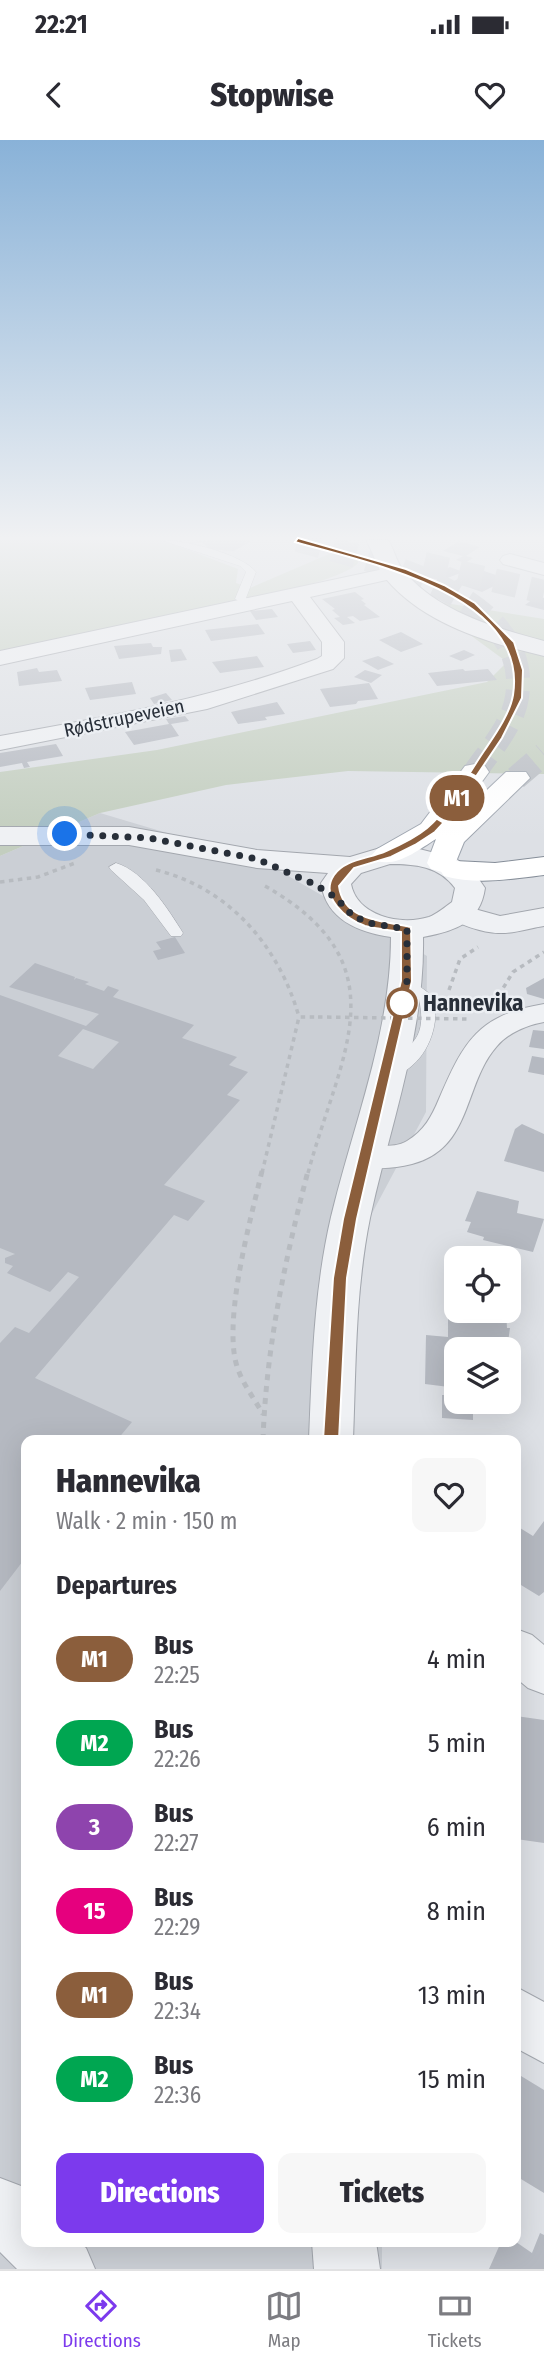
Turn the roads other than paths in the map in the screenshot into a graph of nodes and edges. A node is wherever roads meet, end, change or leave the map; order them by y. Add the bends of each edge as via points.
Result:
1 (90, 639) edge
2 (331, 639) edge
3 (514, 639) edge
4 (544, 649) edge
5 (0, 659) edge
6 (0, 743) edge
7 (475, 772) tunnel mouth
8 (516, 778) tunnel mouth
9 (0, 836) edge
10 (387, 855) junction
11 (350, 866) junction
12 (449, 866) junction
13 (544, 866) edge
14 (116, 867) road end
15 (258, 871) junction
16 (544, 877) edge
17 (335, 897) junction
18 (465, 906) junction
19 (544, 917) edge
20 (407, 929) junction
21 (176, 933) dead end
22 (544, 1013) edge
23 (366, 1156) junction
24 (331, 1435) edge
25 (521, 1654) edge
26 (544, 1673) edge
27 (521, 2018) edge
28 (544, 2036) edge
29 (0, 2207) edge
30 (21, 2231) edge
31 (36, 2247) edge
32 (345, 2247) edge
33 (65, 2269) edge
34 (347, 2269) edge

1 - 5 street
2 - 6 street, Rødstrupeveien via 333,658 325,664 264,685
3 - 4 street
7 - 10 main road via 431,830
8 - 12 main road via 451,839
9 - 15 street via 128,836
10 - 11 street
10 - 12 street via 416,855
11 - 15 street
11 - 17 street via 338,876
12 - 13 main road via 495,872
12 - 18 street via 470,888
14 - 21 lane via 158,903
15 - 17 street via 314,884
16 - 18 main road via 506,885
17 - 20 street via 353,916
18 - 19 street via 499,925
18 - 20 street via 447,922
20 - 23 street via 407,981
22 - 23 street via 505,1026 480,1046 442,1129 430,1143 400,1157
23 - 24 street via 340,1278
25 - 26 street
27 - 28 street
29 - 30 street
31 - 33 street
32 - 34 street

